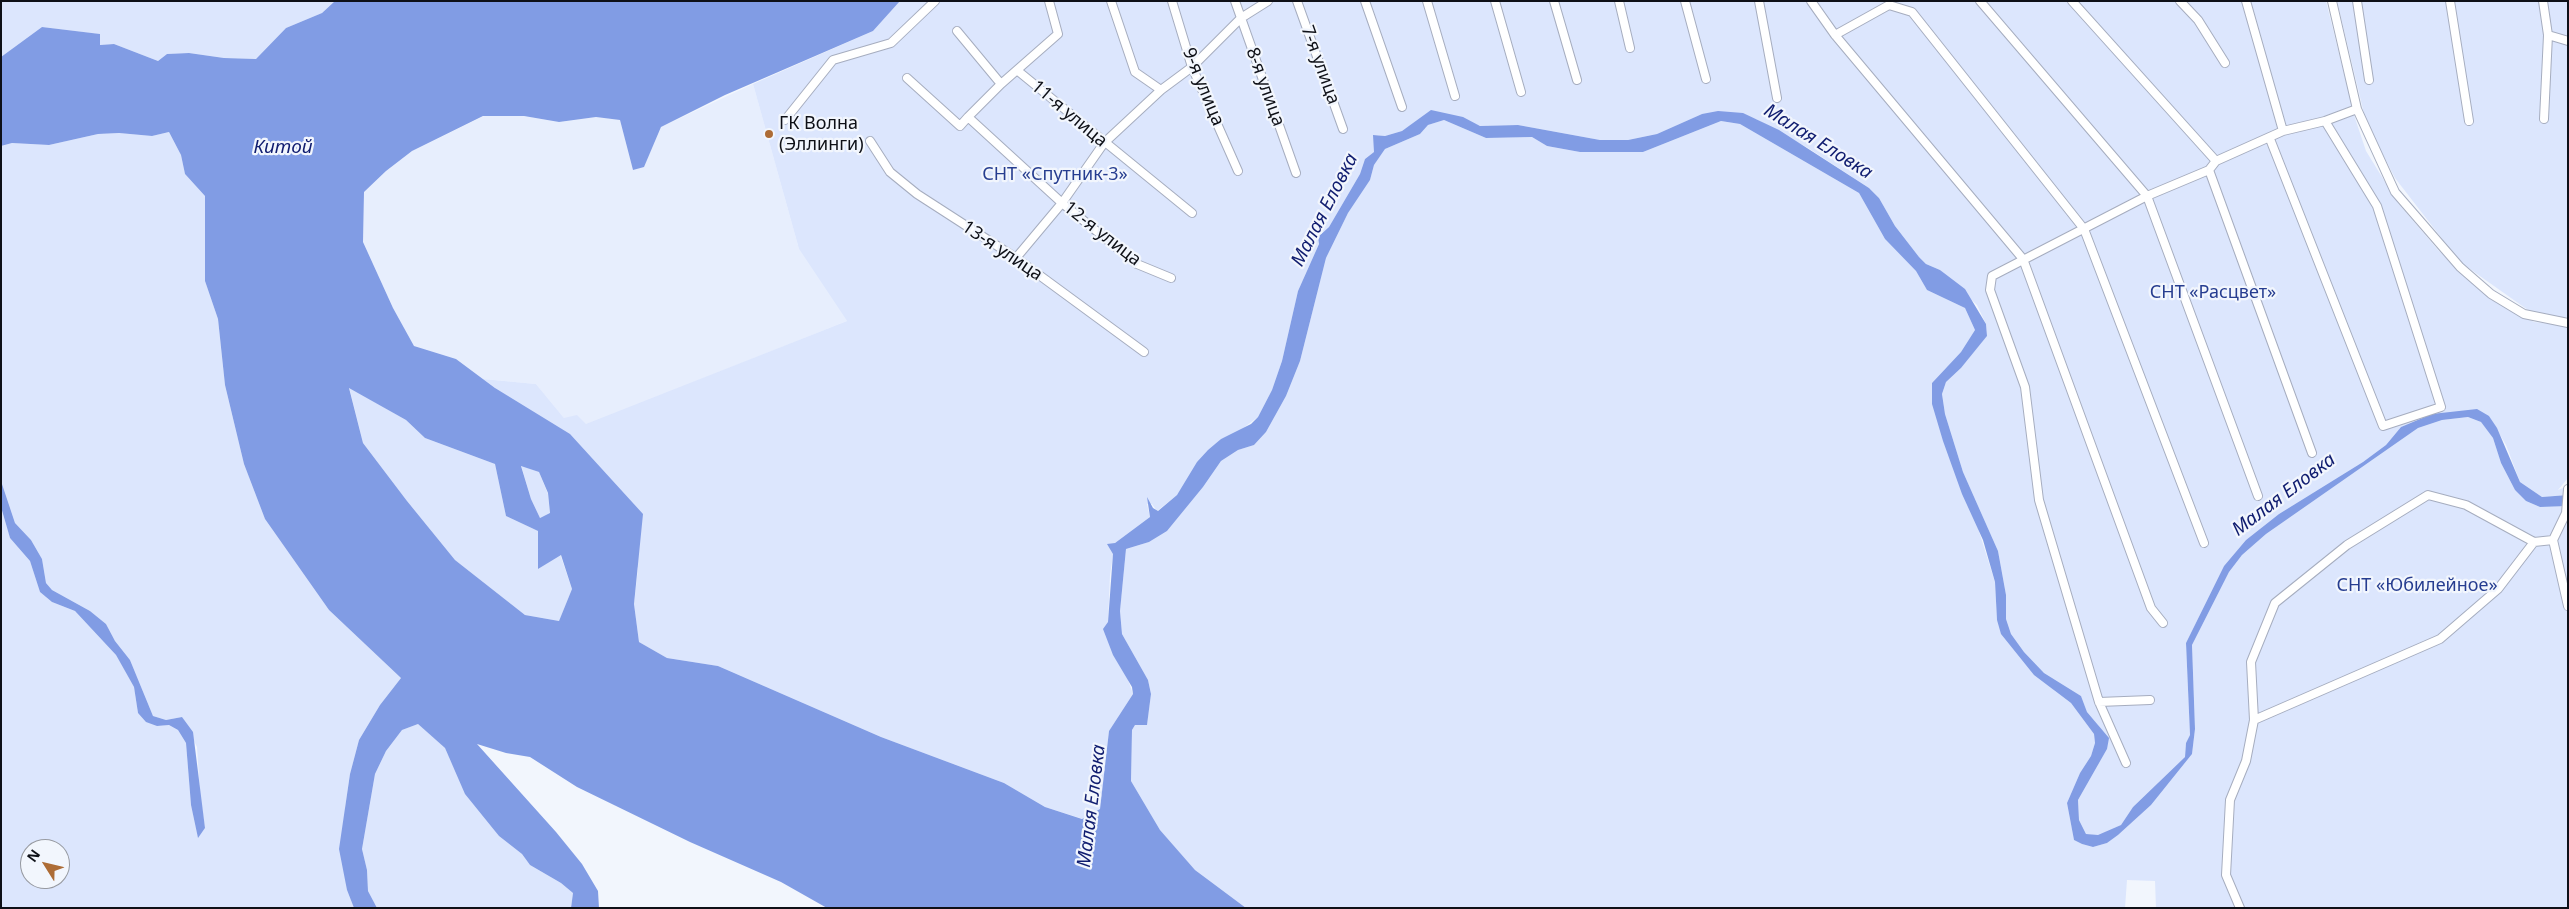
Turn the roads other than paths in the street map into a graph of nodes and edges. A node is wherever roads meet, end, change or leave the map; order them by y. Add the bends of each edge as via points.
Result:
1 (935, 1) edge
2 (1049, 1) edge
3 (1111, 1) edge
4 (1172, 1) edge
5 (1235, 1) edge
6 (1268, 1) edge
7 (1297, 1) edge
8 (1365, 1) edge
9 (1427, 1) edge
10 (1495, 1) edge
11 (1554, 1) edge
12 (1619, 1) edge
13 (1686, 1) edge
14 (1759, 1) edge
15 (1811, 1) edge
16 (1980, 1) edge
17 (2072, 1) edge
18 (2180, 1) edge
19 (2246, 1) edge
20 (2332, 1) edge
21 (2357, 1) edge
22 (2450, 1) edge
23 (2543, 1) edge
24 (1889, 3) edge
25 (1241, 18) junction
26 (957, 30) dead end
27 (1834, 35) junction
28 (2548, 35) junction
29 (2568, 41) edge
30 (1630, 48) dead end
31 (2224, 63) dead end
32 (1192, 67) junction
33 (1018, 71) junction
34 (907, 78) dead end
35 (1706, 79) dead end
36 (1577, 80) dead end
37 (2369, 80) dead end
38 (1001, 84) junction
39 (1162, 90) junction
40 (1521, 92) dead end
41 (1455, 96) dead end
42 (1777, 98) dead end
43 (1402, 107) dead end
44 (2357, 109) junction
45 (968, 117) junction
46 (2544, 119) dead end
47 (785, 120) dead end
48 (2325, 121) junction
49 (2469, 121) dead end
50 (1343, 129) dead end
51 (2283, 130) junction
52 (2270, 138) junction
53 (870, 141) dead end
54 (1104, 143) junction
55 (2216, 161) junction
56 (2209, 170) junction
57 (1238, 171) dead end
58 (1296, 172) dead end
59 (2147, 196) junction
60 (1062, 202) junction
61 (1192, 213) dead end
62 (2084, 229) junction
63 (1016, 258) junction
64 (2023, 259) junction
65 (1171, 278) dead end
66 (2568, 323) edge
67 (1144, 352) dead end
68 (2312, 454) dead end
69 (2567, 490) edge
70 (2258, 496) dead end
71 (2553, 540) junction
72 (2534, 542) junction
73 (2204, 543) dead end
74 (2568, 606) edge
75 (2163, 623) dead end
76 (2150, 700) dead end
77 (2099, 702) junction
78 (2254, 720) junction
79 (2126, 764) dead end
80 (2240, 908) edge

1 - 47 street via 891,43 833,60
2 - 33 street via 1058,34
3 - 39 street via 1135,72
4 - 32 street, 9-я улица
5 - 25 street, 8-я улица
6 - 25 street
7 - 50 street, 7-я улица
8 - 43 street
9 - 41 street
10 - 40 street
11 - 36 street
12 - 30 street
13 - 35 street
14 - 42 street
15 - 27 street
16 - 59 street
17 - 55 street
18 - 31 street via 2198,20
19 - 51 street
20 - 44 street
21 - 37 street
22 - 49 street
23 - 28 street
24 - 27 street
24 - 62 street via 1912,12
25 - 32 street
25 - 58 street, 8-я улица
26 - 38 street
27 - 64 street
28 - 29 street
28 - 46 street
32 - 39 street
32 - 57 street, 9-я улица
33 - 38 street, 11-я улица
33 - 54 street, 11-я улица
34 - 45 street via 960,126
38 - 45 street, 11-я улица
39 - 54 street
44 - 48 street
44 - 66 street via 2395,192 2460,267 2491,294 2524,314
45 - 60 street, 12-я улица
48 - 51 street
48 - 52 street via 2377,206 2441,407 2383,426
51 - 52 street
52 - 55 street
53 - 63 street, 13-я улица via 890,172 917,194
54 - 60 street
54 - 61 street, 11-я улица
55 - 56 street
56 - 59 street
56 - 68 street
59 - 62 street
59 - 70 street
60 - 63 street
60 - 65 street, 12-я улица via 1137,264
62 - 64 street
62 - 73 street
63 - 67 street, 13-я улица
64 - 75 street via 2151,608
64 - 77 street via 1992,276 1990,290 2025,387 2039,500
69 - 71 street via 2566,513
71 - 72 street
71 - 74 street
72 - 78 street via 2498,589 2440,639
72 - 78 street via 2466,505 2428,495 2347,545 2275,603 2251,662
76 - 77 street
77 - 79 street
78 - 80 street via 2246,761 2230,800 2226,875

